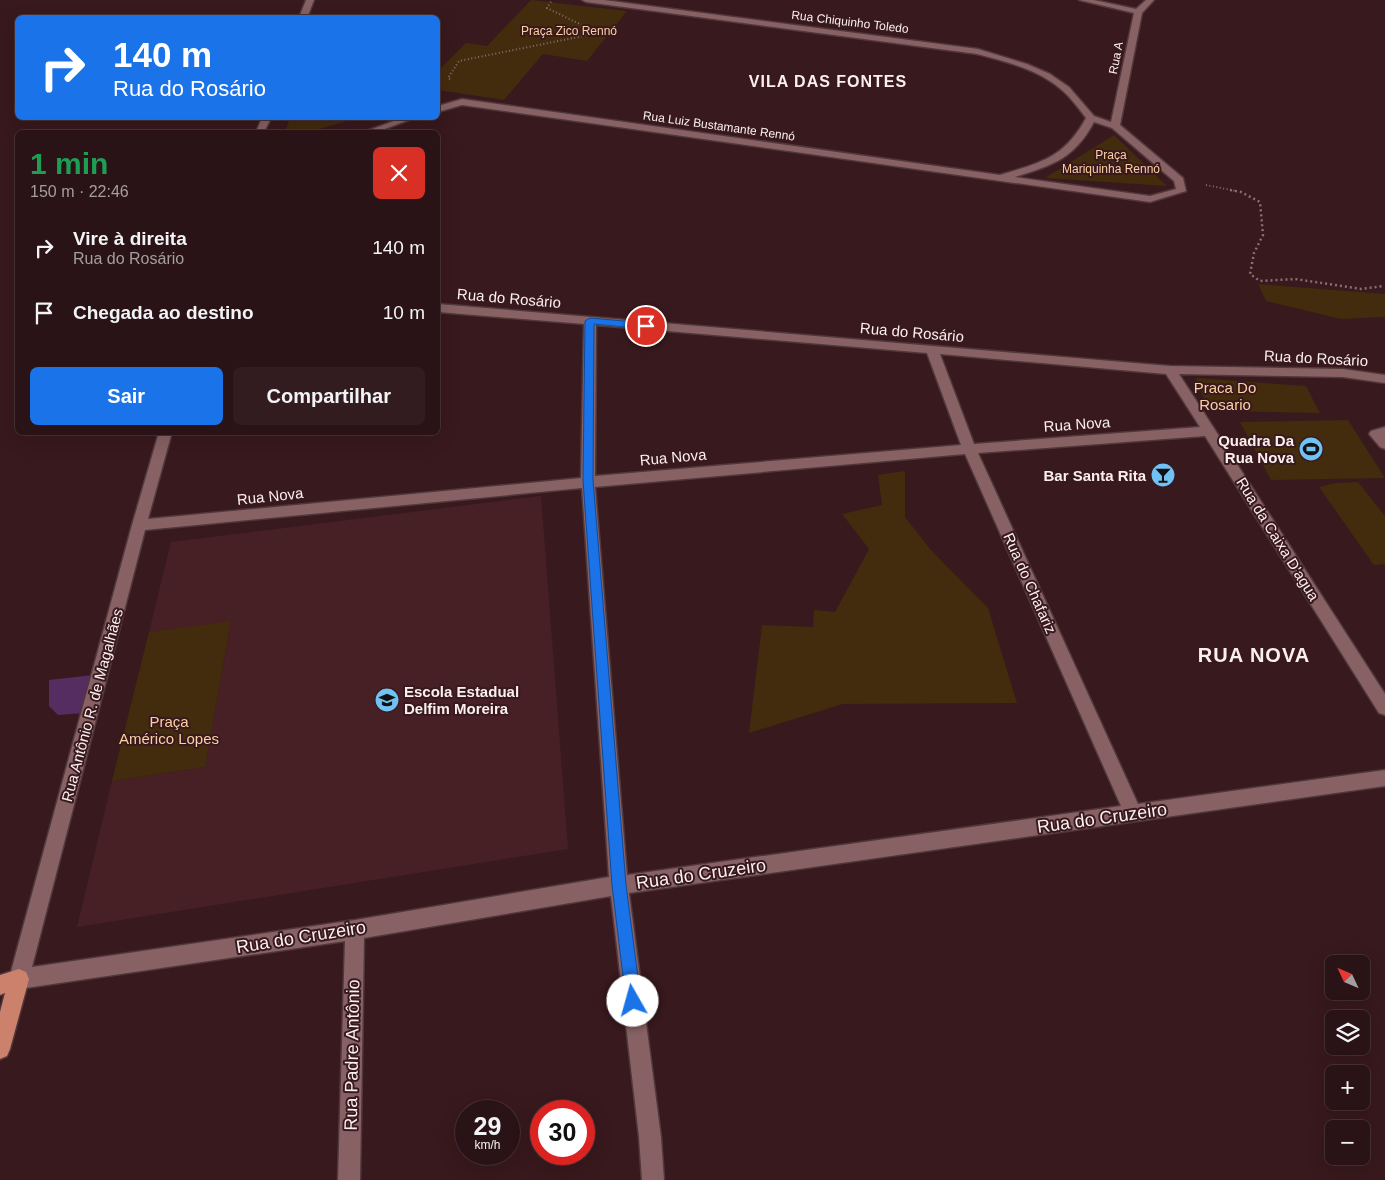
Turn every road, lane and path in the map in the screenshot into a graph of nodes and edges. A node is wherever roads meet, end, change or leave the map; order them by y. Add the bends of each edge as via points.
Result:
1 (310, 0) edge
2 (552, 0) edge
3 (586, 0) edge
4 (1083, 0) edge
5 (1150, 0) edge
6 (1138, 12) junction
7 (305, 15) edge
8 (440, 100) edge
9 (462, 102) junction
10 (440, 108) edge
11 (1091, 118) junction
12 (403, 120) edge
13 (1115, 126) junction
14 (375, 130) edge
15 (998, 179) junction
16 (1179, 180) junction
17 (1383, 286) dead end
18 (440, 308) edge
19 (590, 321) junction
20 (932, 350) junction
21 (1170, 370) junction
22 (1385, 379) edge
23 (1210, 431) junction
24 (1385, 432) edge
25 (165, 435) edge
26 (1385, 444) edge
27 (969, 448) junction
28 (588, 480) junction
29 (139, 525) junction
30 (1385, 708) edge
31 (1385, 778) edge
32 (1133, 814) junction
33 (619, 885) junction
34 (355, 930) junction
35 (19, 979) junction
36 (0, 985) edge
37 (0, 1048) edge
38 (349, 1180) edge
39 (653, 1180) edge

1 - 7 street
2 - 9 path via 547,8 598,33 459,61 448,78 473,93
3 - 11 street, Rua Chiquinho Toledo via 978,52 1016,62 1042,74 1065,88
4 - 6 street
5 - 6 street
6 - 13 street, Rua A
8 - 9 street
9 - 10 street, Rua Luiz Bustamante Rennó
9 - 15 street, Rua Luiz Bustamante Rennó
11 - 13 street
11 - 15 street via 1082,138 1060,160
12 - 14 street
13 - 16 street
15 - 16 street via 1150,199 1181,191
16 - 17 path via 1241,192 1260,202 1263,235 1254,253 1250,274 1260,281 1294,279 1361,289
18 - 19 street, Rua do Rosário
19 - 20 street, Rua do Rosário
19 - 28 street
20 - 21 street, Rua do Rosário
20 - 27 street, Rua do Chafariz
21 - 22 street, Rua do Rosário via 1342,373
21 - 23 street, Rua da Caixa D'agua
23 - 27 street, Rua Nova
23 - 30 street, Rua da Caixa D'agua
24 - 26 street via 1376,434
25 - 29 street, Rua Antônio R. de Magalhães
27 - 28 street, Rua Nova
27 - 32 street, Rua do Chafariz
28 - 29 street, Rua Nova
28 - 33 street
29 - 35 street, Rua Antônio R. de Magalhães
31 - 32 street, Rua do Cruzeiro
32 - 33 street, Rua do Cruzeiro
33 - 34 street, Rua do Cruzeiro
33 - 39 street
34 - 35 street, Rua do Cruzeiro
34 - 38 street, Rua Padre Antônio
35 - 36 main road
35 - 37 main road

